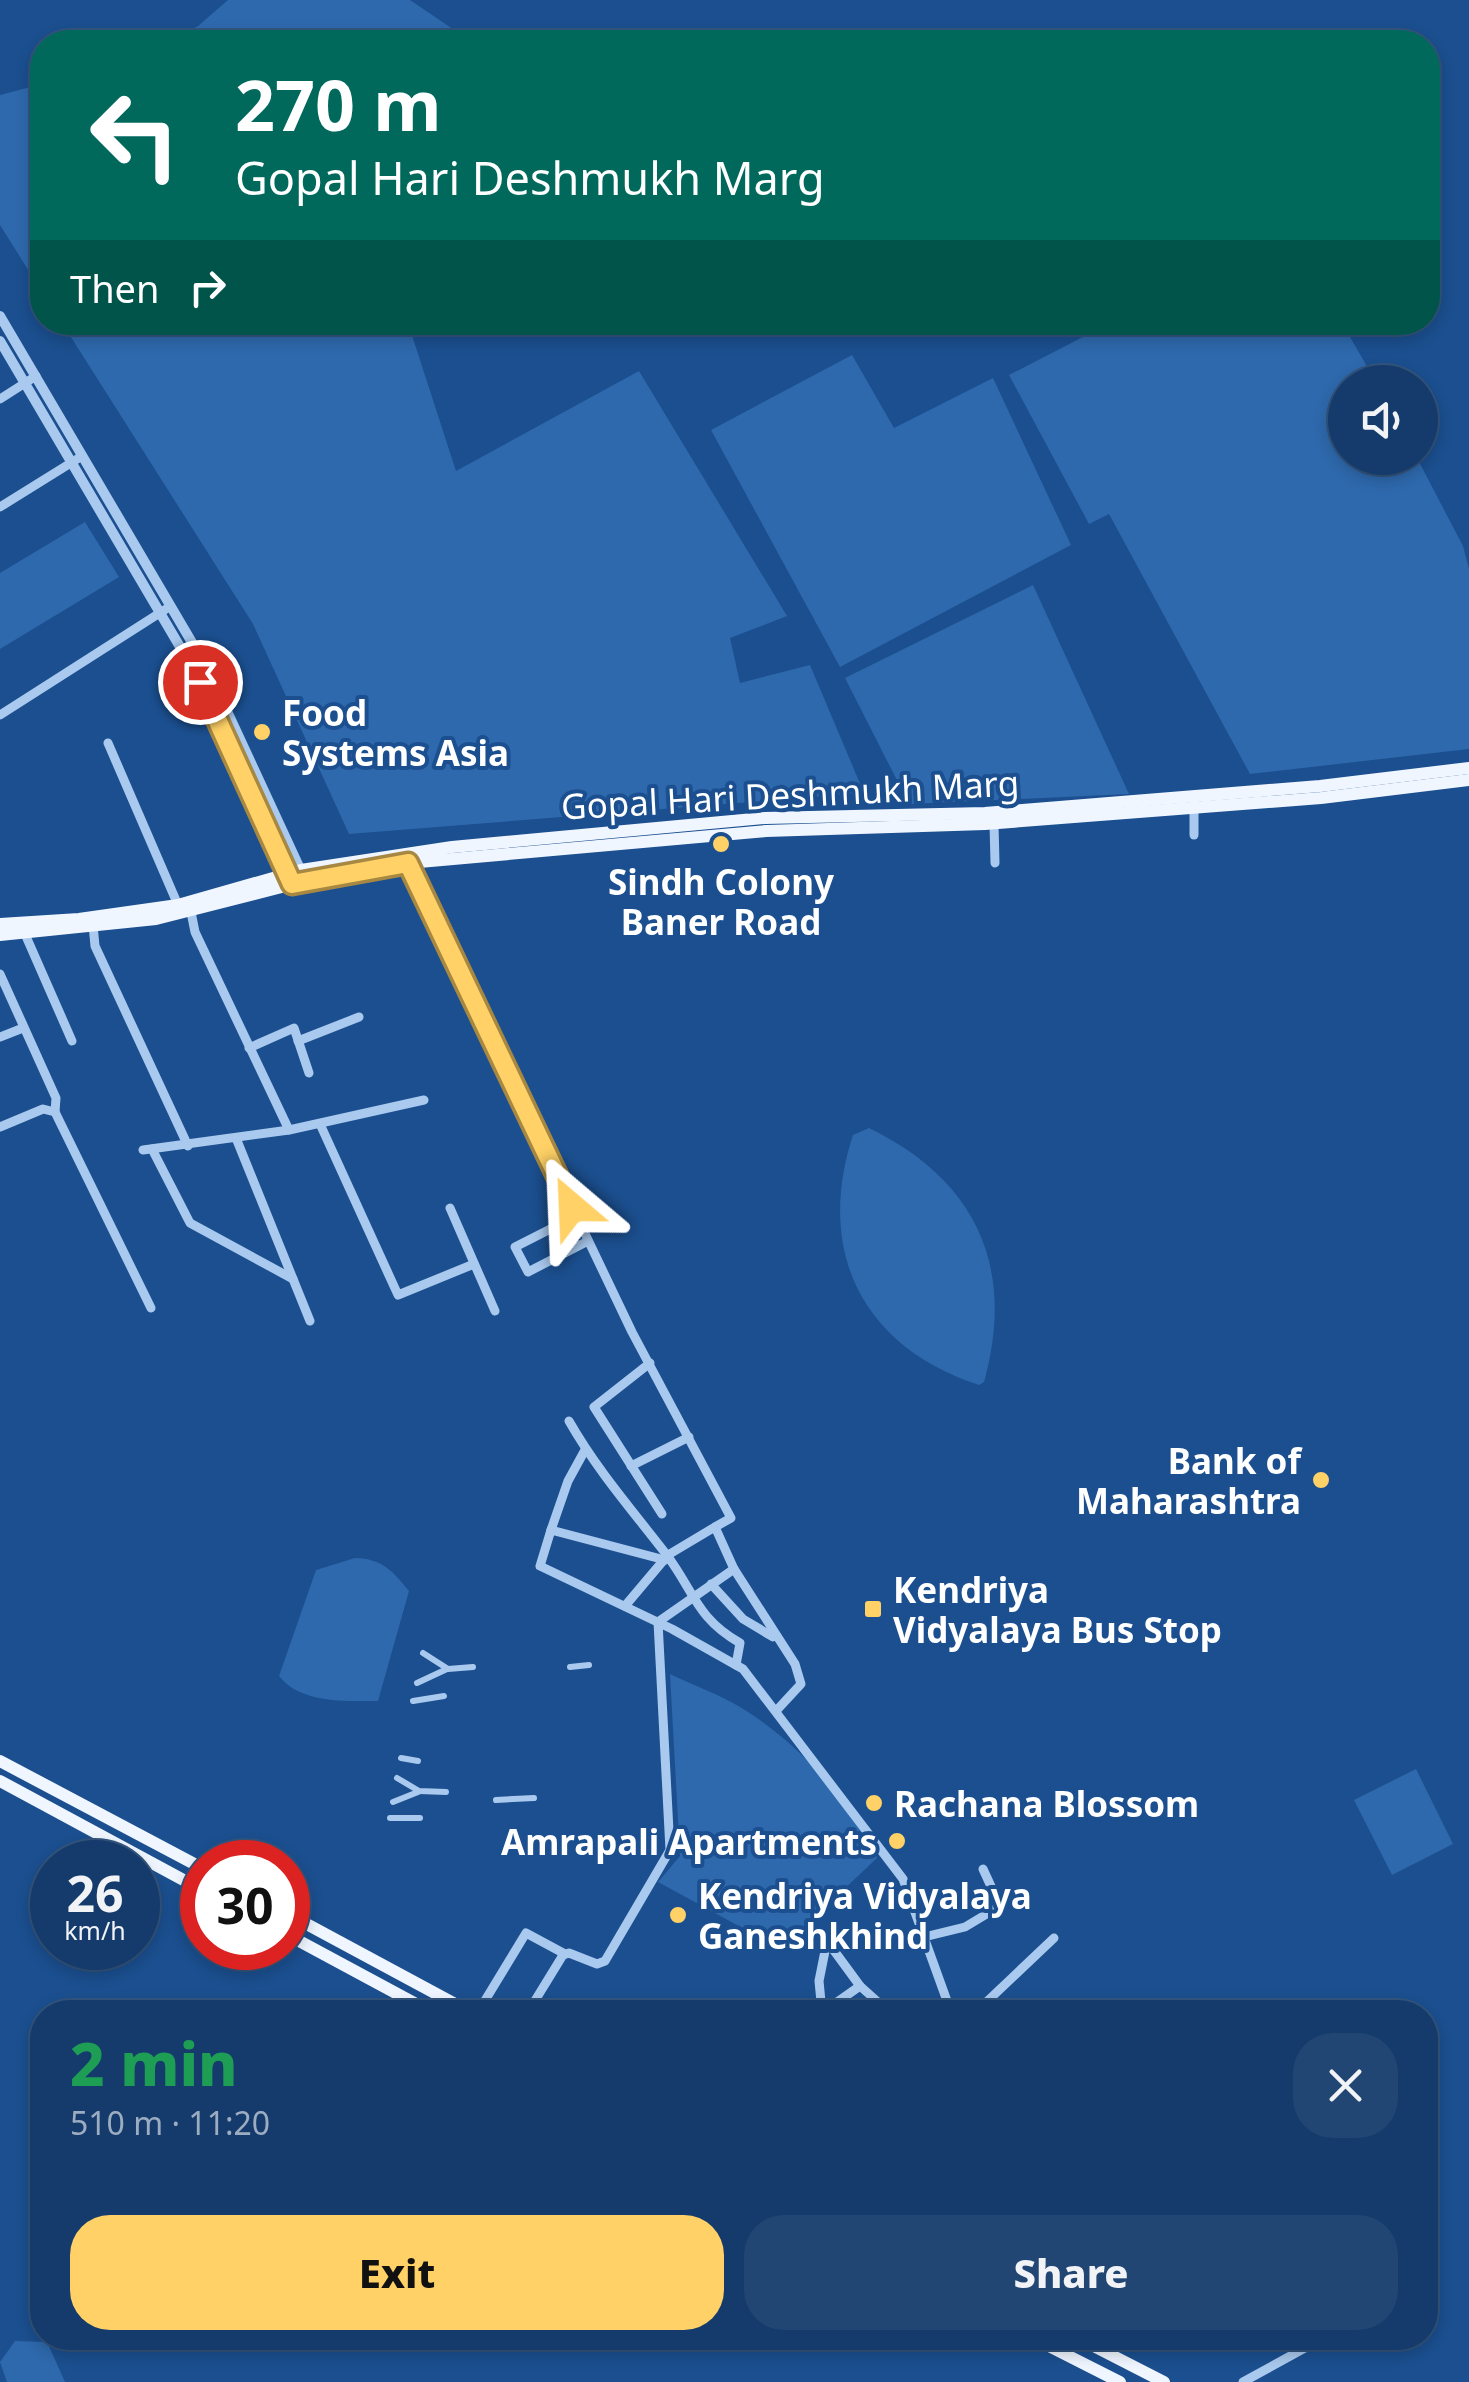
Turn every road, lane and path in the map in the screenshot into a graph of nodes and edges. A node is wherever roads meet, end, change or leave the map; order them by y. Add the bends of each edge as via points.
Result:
1 (0, 316) edge
2 (0, 342) edge
3 (36, 376) junction
4 (25, 384) junction
5 (0, 399) edge
6 (77, 459) junction
7 (0, 507) edge
8 (170, 606) junction
9 (160, 612) junction
10 (0, 715) edge
11 (108, 743) dead end
12 (1469, 768) edge
13 (1469, 780) edge
14 (1194, 805) junction
15 (994, 824) junction
16 (742, 827) junction
17 (1194, 835) dead end
18 (408, 863) junction
19 (995, 863) dead end
20 (297, 877) junction
21 (185, 908) junction
22 (93, 923) junction
23 (0, 924) edge
24 (25, 934) junction
25 (0, 935) edge
26 (0, 974) edge
27 (358, 1016) dead end
28 (23, 1028) junction
29 (0, 1037) edge
30 (72, 1040) dead end
31 (298, 1041) junction
32 (249, 1048) junction
33 (309, 1073) dead end
34 (424, 1100) dead end
35 (55, 1112) junction
36 (320, 1124) junction
37 (0, 1127) edge
38 (288, 1130) junction
39 (236, 1138) junction
40 (188, 1146) junction
41 (450, 1208) dead end
42 (576, 1216) junction
43 (588, 1242) junction
44 (474, 1264) junction
45 (293, 1280) junction
46 (151, 1308) dead end
47 (495, 1311) dead end
48 (310, 1322) dead end
49 (650, 1363) junction
50 (569, 1422) dead end
51 (689, 1437) junction
52 (586, 1450) junction
53 (631, 1466) junction
54 (662, 1514) dead end
55 (715, 1528) junction
56 (551, 1530) junction
57 (666, 1558) junction
58 (734, 1569) junction
59 (711, 1584) junction
60 (691, 1598) junction
61 (626, 1606) junction
62 (658, 1622) junction
63 (780, 1642) junction
64 (424, 1653) dead end
65 (589, 1665) dead end
66 (736, 1666) junction
67 (473, 1667) dead end
68 (570, 1667) dead end
69 (448, 1669) junction
70 (417, 1683) dead end
71 (444, 1696) dead end
72 (413, 1701) dead end
73 (776, 1710) junction
74 (401, 1758) dead end
75 (418, 1760) dead end
76 (0, 1761) edge
77 (398, 1778) dead end
78 (0, 1780) edge
79 (419, 1791) junction
80 (446, 1792) dead end
81 (534, 1798) dead end
82 (496, 1800) dead end
83 (393, 1802) dead end
84 (390, 1818) dead end
85 (420, 1818) dead end
86 (180, 1856) edge
87 (983, 1869) dead end
88 (180, 1878) edge
89 (310, 1926) edge
90 (924, 1937) junction
91 (1054, 1938) dead end
92 (310, 1947) edge
93 (564, 1954) junction
94 (860, 1986) junction
95 (409, 2000) edge
96 (448, 2000) edge
97 (485, 2000) edge
98 (535, 2000) edge
99 (821, 2000) edge
100 (840, 2000) edge
101 (876, 2000) edge
102 (947, 2000) edge
103 (989, 2000) edge
104 (1057, 2350) edge
105 (1101, 2350) edge
106 (1301, 2350) edge
107 (1120, 2382) edge
108 (1164, 2382) edge
109 (1243, 2382) edge

1 - 3 street
2 - 4 street
3 - 4 street
3 - 6 street
4 - 5 street
4 - 6 street
6 - 7 street
6 - 8 street
6 - 9 street
8 - 9 street
8 - 20 street via 207,668
9 - 10 street
9 - 20 street
11 - 21 street
12 - 16 main road, Gopal Hari Deshmukh Marg via 1320,786
13 - 14 main road, Gopal Hari Deshmukh Marg
14 - 15 main road, Gopal Hari Deshmukh Marg
14 - 17 street
15 - 16 main road, Gopal Hari Deshmukh Marg
15 - 19 street
16 - 18 main road, Gopal Hari Deshmukh Marg
16 - 20 main road, Gopal Hari Deshmukh Marg via 452,848
18 - 20 main road, Gopal Hari Deshmukh Marg
18 - 42 street
20 - 21 main road, Gopal Hari Deshmukh Marg
21 - 22 main road, Gopal Hari Deshmukh Marg
21 - 32 street
22 - 23 main road, Gopal Hari Deshmukh Marg
22 - 24 main road, Gopal Hari Deshmukh Marg
22 - 40 street via 95,946
24 - 25 main road, Gopal Hari Deshmukh Marg
24 - 30 street
26 - 28 street
27 - 31 street
28 - 29 street
28 - 35 street via 56,1098
31 - 32 street via 294,1028
31 - 33 street
32 - 38 street
34 - 36 street
35 - 37 street via 42,1109
35 - 46 street
36 - 38 street
36 - 44 street via 396,1292 405,1295
38 - 39 street
39 - 40 street
39 - 45 street
40 - 45 street via 147,1150 190,1223
41 - 44 street
42 - 43 street
42 - 43 street via 516,1247 528,1272
43 - 49 street
44 - 47 street
45 - 48 street
49 - 51 street
49 - 53 street via 594,1406
50 - 52 street
51 - 53 street
51 - 55 street via 731,1518
52 - 56 street
52 - 57 street
53 - 54 street
55 - 57 street
55 - 58 street
56 - 57 street
56 - 61 street via 540,1566
57 - 60 street
57 - 61 street
58 - 59 street
58 - 63 street
59 - 60 street
59 - 63 street via 743,1618
60 - 62 street
60 - 66 street via 707,1622 740,1642
61 - 62 street
62 - 66 street
62 - 93 street via 670,1850 604,1962
63 - 73 street via 801,1684
64 - 69 street
65 - 68 street
66 - 73 street
67 - 69 street
69 - 70 street
71 - 72 street
73 - 90 street via 902,1879
74 - 75 street
76 - 86 main road
77 - 79 street
78 - 88 main road
79 - 80 street
79 - 83 street
81 - 82 street
84 - 85 street
87 - 90 street via 1000,1906 965,1928
89 - 96 main road
90 - 102 street
91 - 103 street
92 - 95 main road
93 - 97 street via 526,1934
93 - 98 street
94 - 99 street via 827,1941
94 - 100 street
94 - 101 street
104 - 107 main road
105 - 108 main road
106 - 109 street

